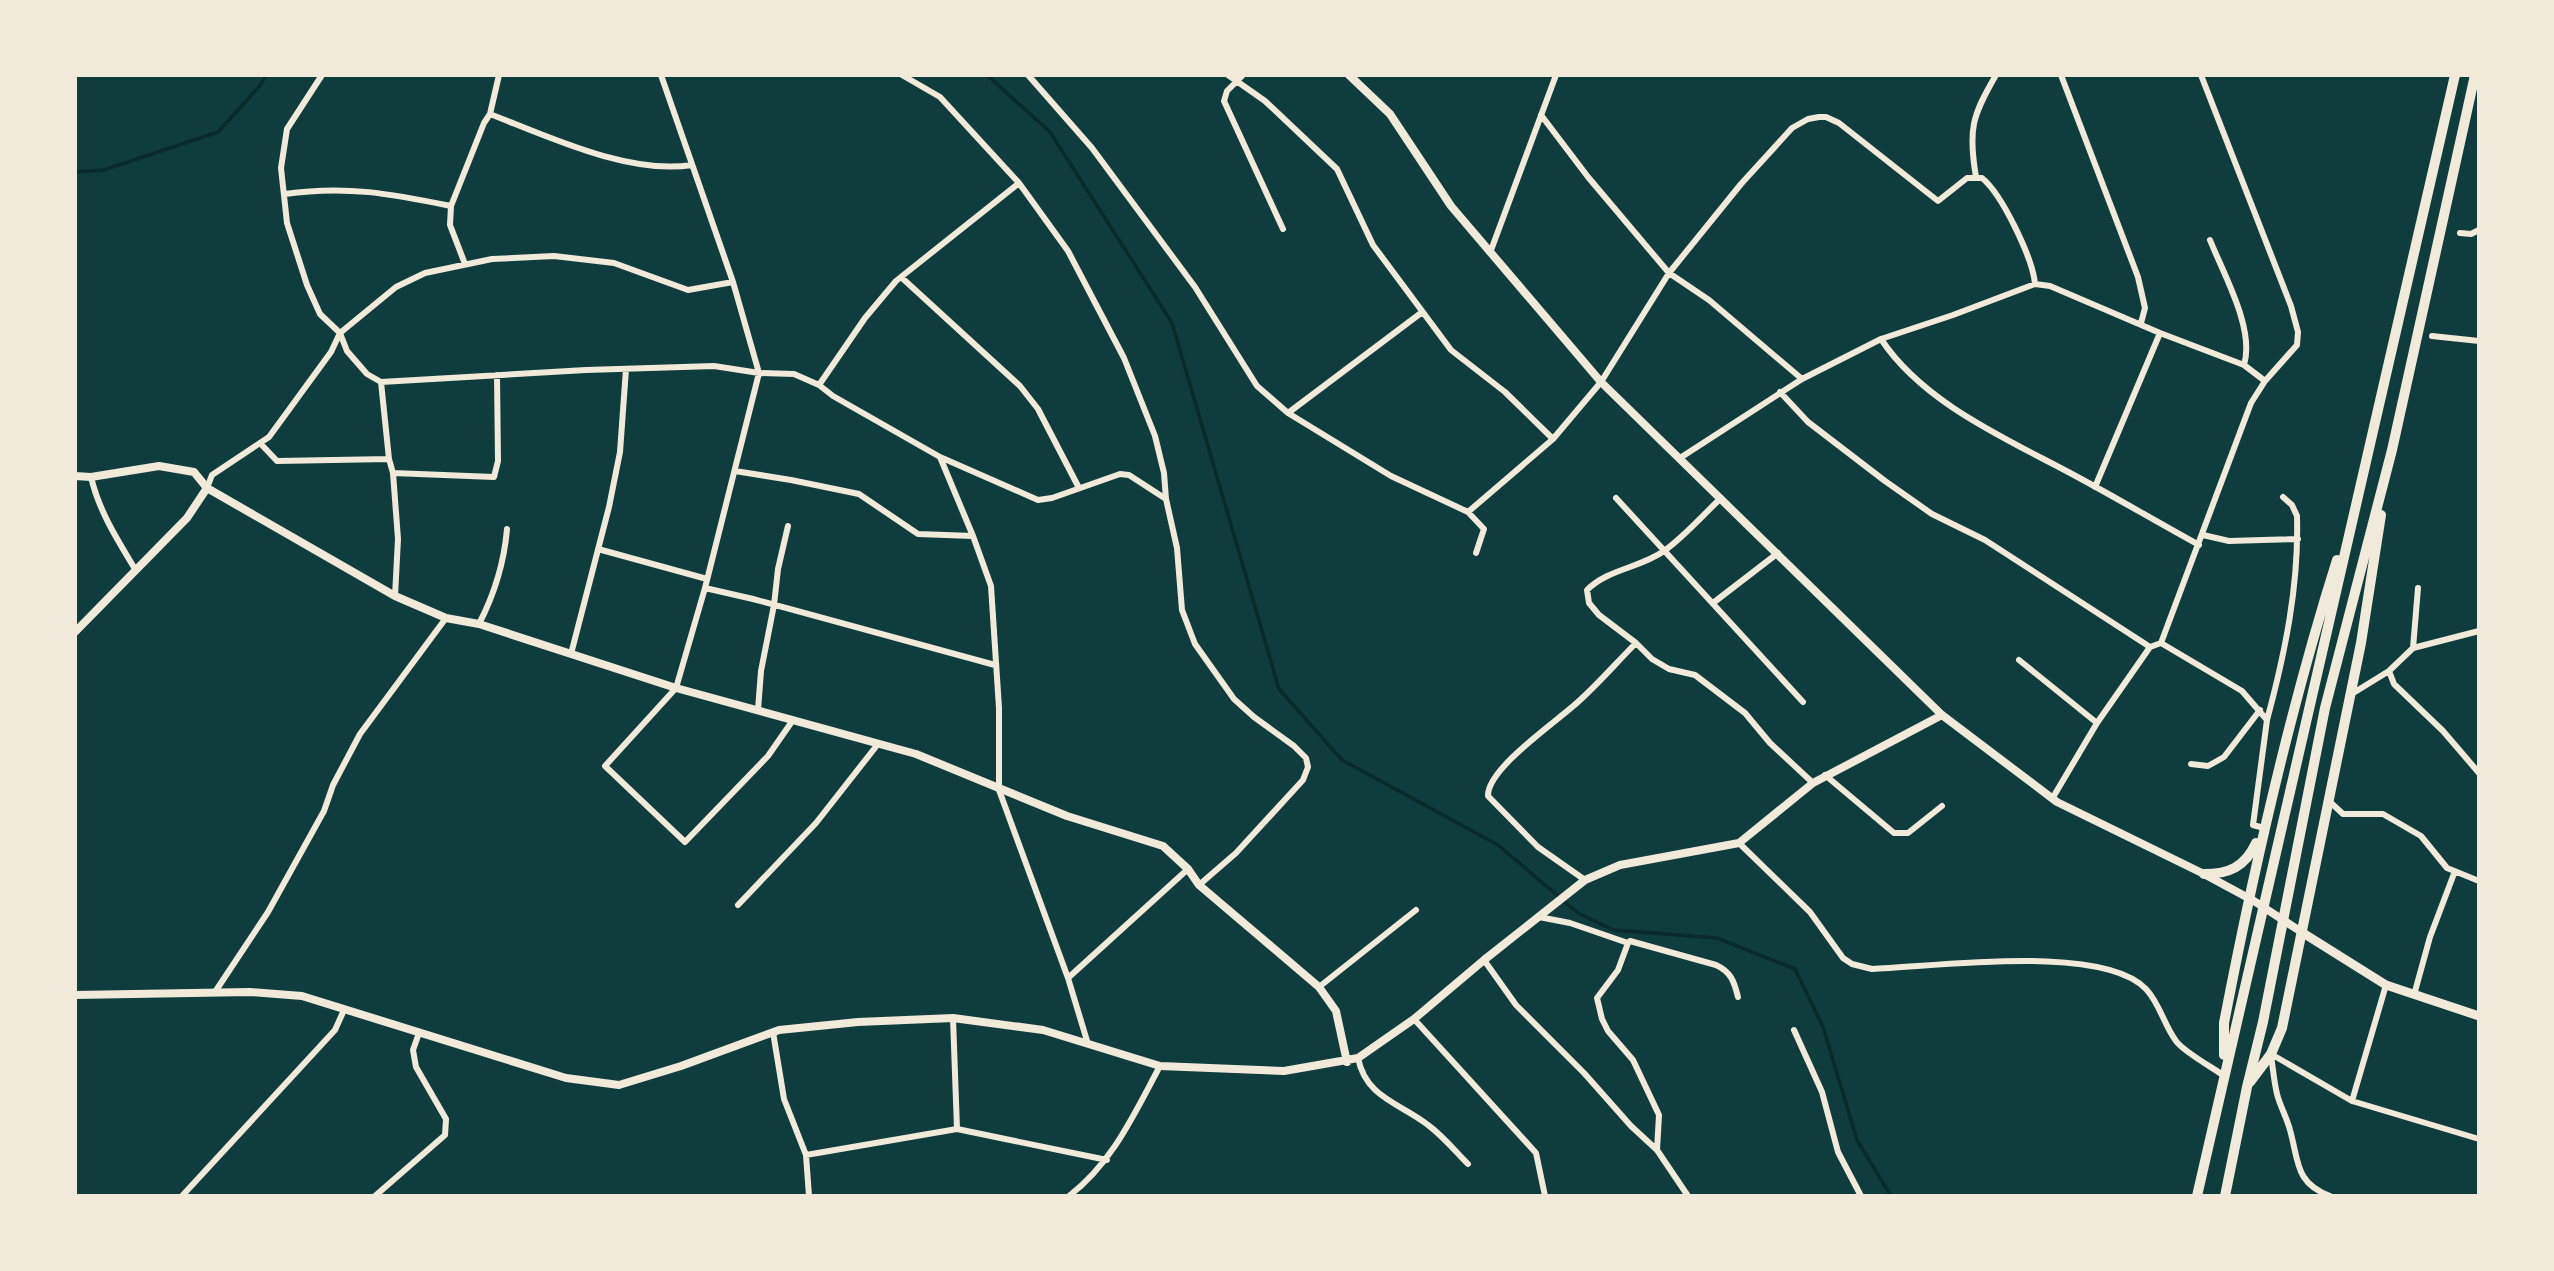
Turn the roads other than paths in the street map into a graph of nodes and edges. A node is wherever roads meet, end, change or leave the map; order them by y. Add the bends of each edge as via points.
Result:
1 (322, 75) edge
2 (499, 75) edge
3 (660, 75) edge
4 (902, 75) edge
5 (1028, 75) edge
6 (1228, 75) edge
7 (1349, 75) edge
8 (1556, 75) edge
9 (1996, 75) edge
10 (2061, 75) edge
11 (2201, 75) edge
12 (2455, 75) edge
13 (2475, 75) edge
14 (1240, 78) edge
15 (490, 114) junction
16 (1541, 116) junction
17 (692, 165) junction
18 (1976, 177) junction
19 (1019, 183) junction
20 (285, 194) junction
21 (451, 206) junction
22 (1283, 229) dead end
23 (2479, 230) edge
24 (2460, 233) dead end
25 (2210, 240) dead end
26 (1490, 253) junction
27 (465, 264) junction
28 (1669, 273) junction
29 (901, 277) junction
30 (733, 282) junction
31 (2035, 284) junction
32 (1421, 313) junction
33 (2141, 323) junction
34 (341, 333) junction
35 (2160, 333) junction
36 (2432, 336) dead end
37 (1881, 339) junction
38 (2479, 341) edge
39 (2244, 365) junction
40 (626, 369) junction
41 (759, 373) junction
42 (497, 375) junction
43 (1802, 379) junction
44 (2265, 381) junction
45 (381, 382) junction
46 (1601, 382) junction
47 (819, 385) junction
48 (1780, 391) junction
49 (1288, 413) junction
50 (1553, 439) junction
51 (260, 443) junction
52 (2392, 450) junction
53 (940, 457) junction
54 (389, 458) junction
55 (1679, 458) junction
56 (735, 471) junction
57 (393, 473) junction
58 (2364, 475) junction
59 (75, 476) edge
60 (91, 477) junction
61 (2095, 487) junction
62 (207, 488) junction
63 (1079, 488) junction
64 (2283, 497) dead end
65 (1616, 498) dead end
66 (1721, 498) junction
67 (1166, 499) junction
68 (1468, 512) junction
69 (788, 526) dead end
70 (507, 529) dead end
71 (2203, 535) junction
72 (973, 536) junction
73 (2298, 539) junction
74 (2199, 545) junction
75 (598, 549) junction
76 (1665, 550) junction
77 (1476, 553) dead end
78 (1778, 553) junction
79 (135, 569) junction
80 (708, 579) junction
81 (705, 588) junction
82 (2418, 588) dead end
83 (395, 596) junction
84 (1713, 603) junction
85 (774, 605) junction
86 (446, 618) junction
87 (479, 624) junction
88 (2479, 631) edge
89 (75, 632) edge
90 (1636, 643) junction
91 (2161, 643) junction
92 (2150, 647) junction
93 (2413, 648) junction
94 (571, 654) junction
95 (2019, 660) dead end
96 (995, 665) junction
97 (2389, 671) junction
98 (676, 688) junction
99 (2349, 696) junction
100 (1803, 702) dead end
101 (758, 710) junction
102 (2260, 710) junction
103 (1942, 715) junction
104 (793, 720) junction
105 (2267, 720) junction
106 (2097, 723) junction
107 (878, 744) junction
108 (2191, 764) dead end
109 (2479, 773) edge
110 (1825, 775) junction
111 (1812, 783) junction
112 (999, 790) junction
113 (2052, 799) junction
114 (2329, 801) junction
115 (1942, 806) dead end
116 (2264, 828) junction
117 (1739, 844) junction
118 (1188, 869) junction
119 (2455, 871) junction
120 (2204, 874) junction
121 (1585, 880) junction
122 (2479, 881) edge
123 (1199, 885) junction
124 (2251, 900) junction
125 (738, 905) dead end
126 (1416, 910) dead end
127 (1539, 917) junction
128 (2298, 930) junction
129 (1628, 943) junction
130 (1484, 960) junction
131 (1068, 978) junction
132 (2386, 985) junction
133 (1319, 987) junction
134 (215, 992) junction
135 (75, 995) edge
136 (2414, 995) junction
137 (1738, 997) dead end
138 (344, 1010) junction
139 (2479, 1016) edge
140 (953, 1018) junction
141 (1414, 1019) junction
142 (1794, 1030) dead end
143 (773, 1032) junction
144 (419, 1033) junction
145 (1088, 1044) junction
146 (2271, 1054) junction
147 (1358, 1058) junction
148 (1347, 1062) junction
149 (1160, 1066) junction
150 (2222, 1080) junction
151 (2247, 1087) junction
152 (2352, 1101) junction
153 (957, 1129) junction
154 (2479, 1139) edge
155 (1657, 1150) junction
156 (806, 1155) junction
157 (1107, 1160) junction
158 (1468, 1164) dead end
159 (182, 1196) edge
160 (375, 1196) edge
161 (809, 1196) edge
162 (1069, 1196) edge
163 (1545, 1196) edge
164 (1688, 1196) edge
165 (1861, 1196) edge
166 (2197, 1196) edge
167 (2225, 1196) edge
168 (2330, 1196) edge

1 - 20 street via 287,129 281,168
2 - 15 street
3 - 17 street
4 - 19 street via 940,97
5 - 49 street via 1100,159 1195,287 1257,386
6 - 14 street
7 - 26 street via 1390,114 1451,206
8 - 16 street
9 - 18 street via 1972,127
10 - 33 street via 2138,277 2145,308
11 - 44 street via 2296,321 2297,345
12 - 58 highway
13 - 52 highway
14 - 22 street via 1224,101
14 - 32 street via 1337,169 1373,245
15 - 17 street via 640,165 669,169
15 - 21 street
16 - 26 street
16 - 28 street
17 - 30 street
18 - 28 street via 1958,183 1938,201 1839,123 1826,117 1808,119 1792,128 1741,184
18 - 31 street via 1988,183 2001,203 2034,270
19 - 29 street
19 - 67 street via 1068,251 1124,358 1155,436
20 - 21 street via 321,189 385,192
20 - 34 street via 287,223 307,285 320,314
21 - 27 street via 450,225
23 - 24 street
25 - 39 street via 2246,331
26 - 46 street
27 - 30 street via 554,256 614,263 688,290
27 - 34 street via 396,287
28 - 43 street via 1709,300
28 - 46 street
29 - 47 street via 865,318
29 - 63 street via 1020,386 1038,409
30 - 41 street
31 - 33 street
31 - 37 street
32 - 49 street
32 - 50 street via 1451,350 1505,391
33 - 35 street
34 - 45 street via 347,351
34 - 51 street via 269,437
35 - 39 street
35 - 61 street
36 - 38 street
37 - 43 street
37 - 61 street via 1901,366 1934,395
39 - 44 street
40 - 41 street via 714,366
40 - 42 street
40 - 75 street via 620,452
41 - 47 street via 794,374
41 - 56 street
42 - 45 street
42 - 57 street via 498,461 494,477
43 - 48 street
44 - 71 street via 2251,403
45 - 54 street
46 - 50 street
46 - 55 street
47 - 53 street
48 - 55 street
48 - 92 street via 1808,422 1885,481
49 - 68 street via 1391,476
50 - 68 street
51 - 54 street via 277,461
51 - 62 street via 212,475
52 - 99 highway
52 - 151 highway via 2325,708
53 - 63 street via 1038,500
53 - 72 street
54 - 57 street
55 - 66 street
56 - 72 street via 859,494 918,534
56 - 80 street
57 - 83 street via 398,539
58 - 116 highway via 2311,642
58 - 150 highway
59 - 60 street
60 - 62 street via 159,466 194,472
60 - 79 street via 105,517
61 - 74 street
62 - 79 street via 187,518
62 - 83 street
63 - 67 street via 1129,475
64 - 73 street via 2297,516
65 - 76 street
66 - 76 street
66 - 78 street
67 - 123 street via 1177,548 1182,610 1195,644 1234,699 1294,746 1308,767 1303,780 1237,853
68 - 77 street via 1484,528
69 - 85 street
70 - 87 street via 504,560
71 - 73 street via 2229,541
71 - 74 street
72 - 96 street via 991,586
73 - 105 street via 2295,589
74 - 91 street
75 - 80 street
75 - 94 street
76 - 84 street
76 - 90 street via 1596,581 1587,590 1589,603 1599,615
78 - 84 street
78 - 103 street
79 - 89 street
80 - 81 street
81 - 85 street
81 - 98 street
82 - 93 street
83 - 86 street
84 - 100 street
85 - 96 street
85 - 101 street
86 - 87 street
86 - 134 street via 360,734 268,912
87 - 94 street
88 - 93 street
90 - 111 street via 1668,669 1695,675 1745,713
90 - 121 street via 1580,700 1511,759 1488,789 1488,796 1538,846
91 - 92 street
91 - 102 street via 2242,691
92 - 106 street
93 - 97 street
94 - 98 street
95 - 106 street
96 - 112 street
97 - 99 street
97 - 109 street via 2394,684
98 - 101 street
98 - 104 street via 605,766 685,842 768,756
99 - 114 highway
101 - 104 street
102 - 105 street
102 - 108 street via 2224,757 2208,766
103 - 110 street
103 - 113 street
104 - 107 street
105 - 116 street via 2253,825
106 - 113 street
107 - 112 street via 916,754
107 - 125 street via 816,823
110 - 111 street
110 - 115 street via 1894,833 1909,833
111 - 117 street
112 - 118 street via 1163,846
112 - 131 street
113 - 120 street
114 - 119 street via 2343,814 2383,814 2421,836 2447,868
114 - 128 highway
116 - 120 highway via 2238,868
116 - 124 highway
117 - 121 street via 1620,865
117 - 150 street via 1810,912 1852,964 1872,969 2059,961 2121,974 2146,988 2177,1042
118 - 123 street
118 - 131 street
119 - 122 street
119 - 136 street
120 - 124 street
121 - 127 street
123 - 133 street
124 - 128 street
124 - 150 highway via 2224,1023
126 - 133 street
127 - 129 street
127 - 130 street
128 - 132 main road
128 - 146 highway via 2283,1028
129 - 137 street via 1728,971
129 - 155 street via 1618,970 1597,998 1608,1031 1633,1060 1659,1115
130 - 141 street
130 - 155 street via 1516,1005
131 - 145 street
132 - 136 main road
132 - 152 street
133 - 148 street via 1336,1011
134 - 135 street
134 - 138 street via 302,996
136 - 139 main road
138 - 144 street
138 - 159 street via 335,1030
140 - 143 street
140 - 145 street via 1043,1030
140 - 153 street
141 - 147 street
141 - 163 street via 1536,1153
142 - 165 street via 1822,1092 1838,1152
143 - 144 street via 619,1085 565,1078
143 - 156 street via 784,1099
144 - 160 street via 413,1050 416,1067 446,1119 444,1135
145 - 149 street
146 - 151 highway
146 - 152 street
146 - 168 street via 2294,1155 2313,1189
147 - 148 street
147 - 158 street via 1361,1072 1375,1090 1427,1124
148 - 149 street via 1284,1071
149 - 157 street
150 - 166 highway
151 - 167 highway
152 - 154 street
153 - 156 street
153 - 157 street
155 - 164 street
156 - 161 street
157 - 162 street

